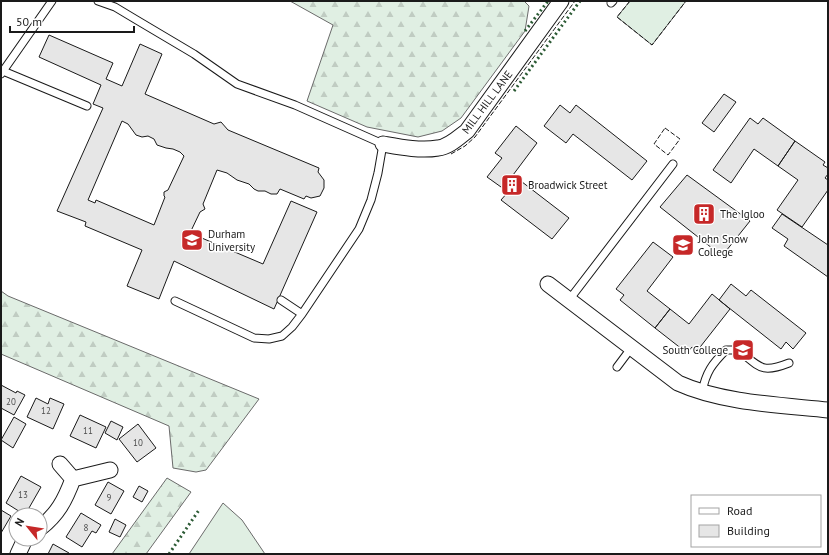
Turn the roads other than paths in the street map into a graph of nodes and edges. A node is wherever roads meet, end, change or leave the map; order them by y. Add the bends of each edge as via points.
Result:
1 (52, 1) edge
2 (98, 1) edge
3 (561, 1) edge
4 (2, 72) edge
5 (87, 106) dead end
6 (383, 144) junction
7 (673, 164) dead end
8 (548, 284) dead end
9 (281, 300) dead end
10 (569, 300) junction
11 (175, 301) dead end
12 (302, 314) junction
13 (632, 347) junction
14 (789, 363) dead end
15 (618, 367) dead end
16 (702, 392) junction
17 (828, 410) edge
18 (60, 464) dead end
19 (110, 470) dead end
20 (73, 479) junction
21 (48, 521) edge

1 - 4 lane
2 - 6 lane via 115,7 194,54 237,84
3 - 6 street, MILL HILL LANE via 467,131 456,140 439,148
4 - 5 lane
6 - 12 lane via 371,200 359,229
7 - 10 lane
8 - 10 street
9 - 12 lane
10 - 13 street
11 - 12 lane via 254,338 269,339 282,336
13 - 15 lane
13 - 16 street via 678,383
14 - 16 lane via 775,368 762,368 738,350 726,350 713,364 704,381
16 - 17 street via 723,398
18 - 20 street
19 - 20 street
20 - 21 street via 66,498

